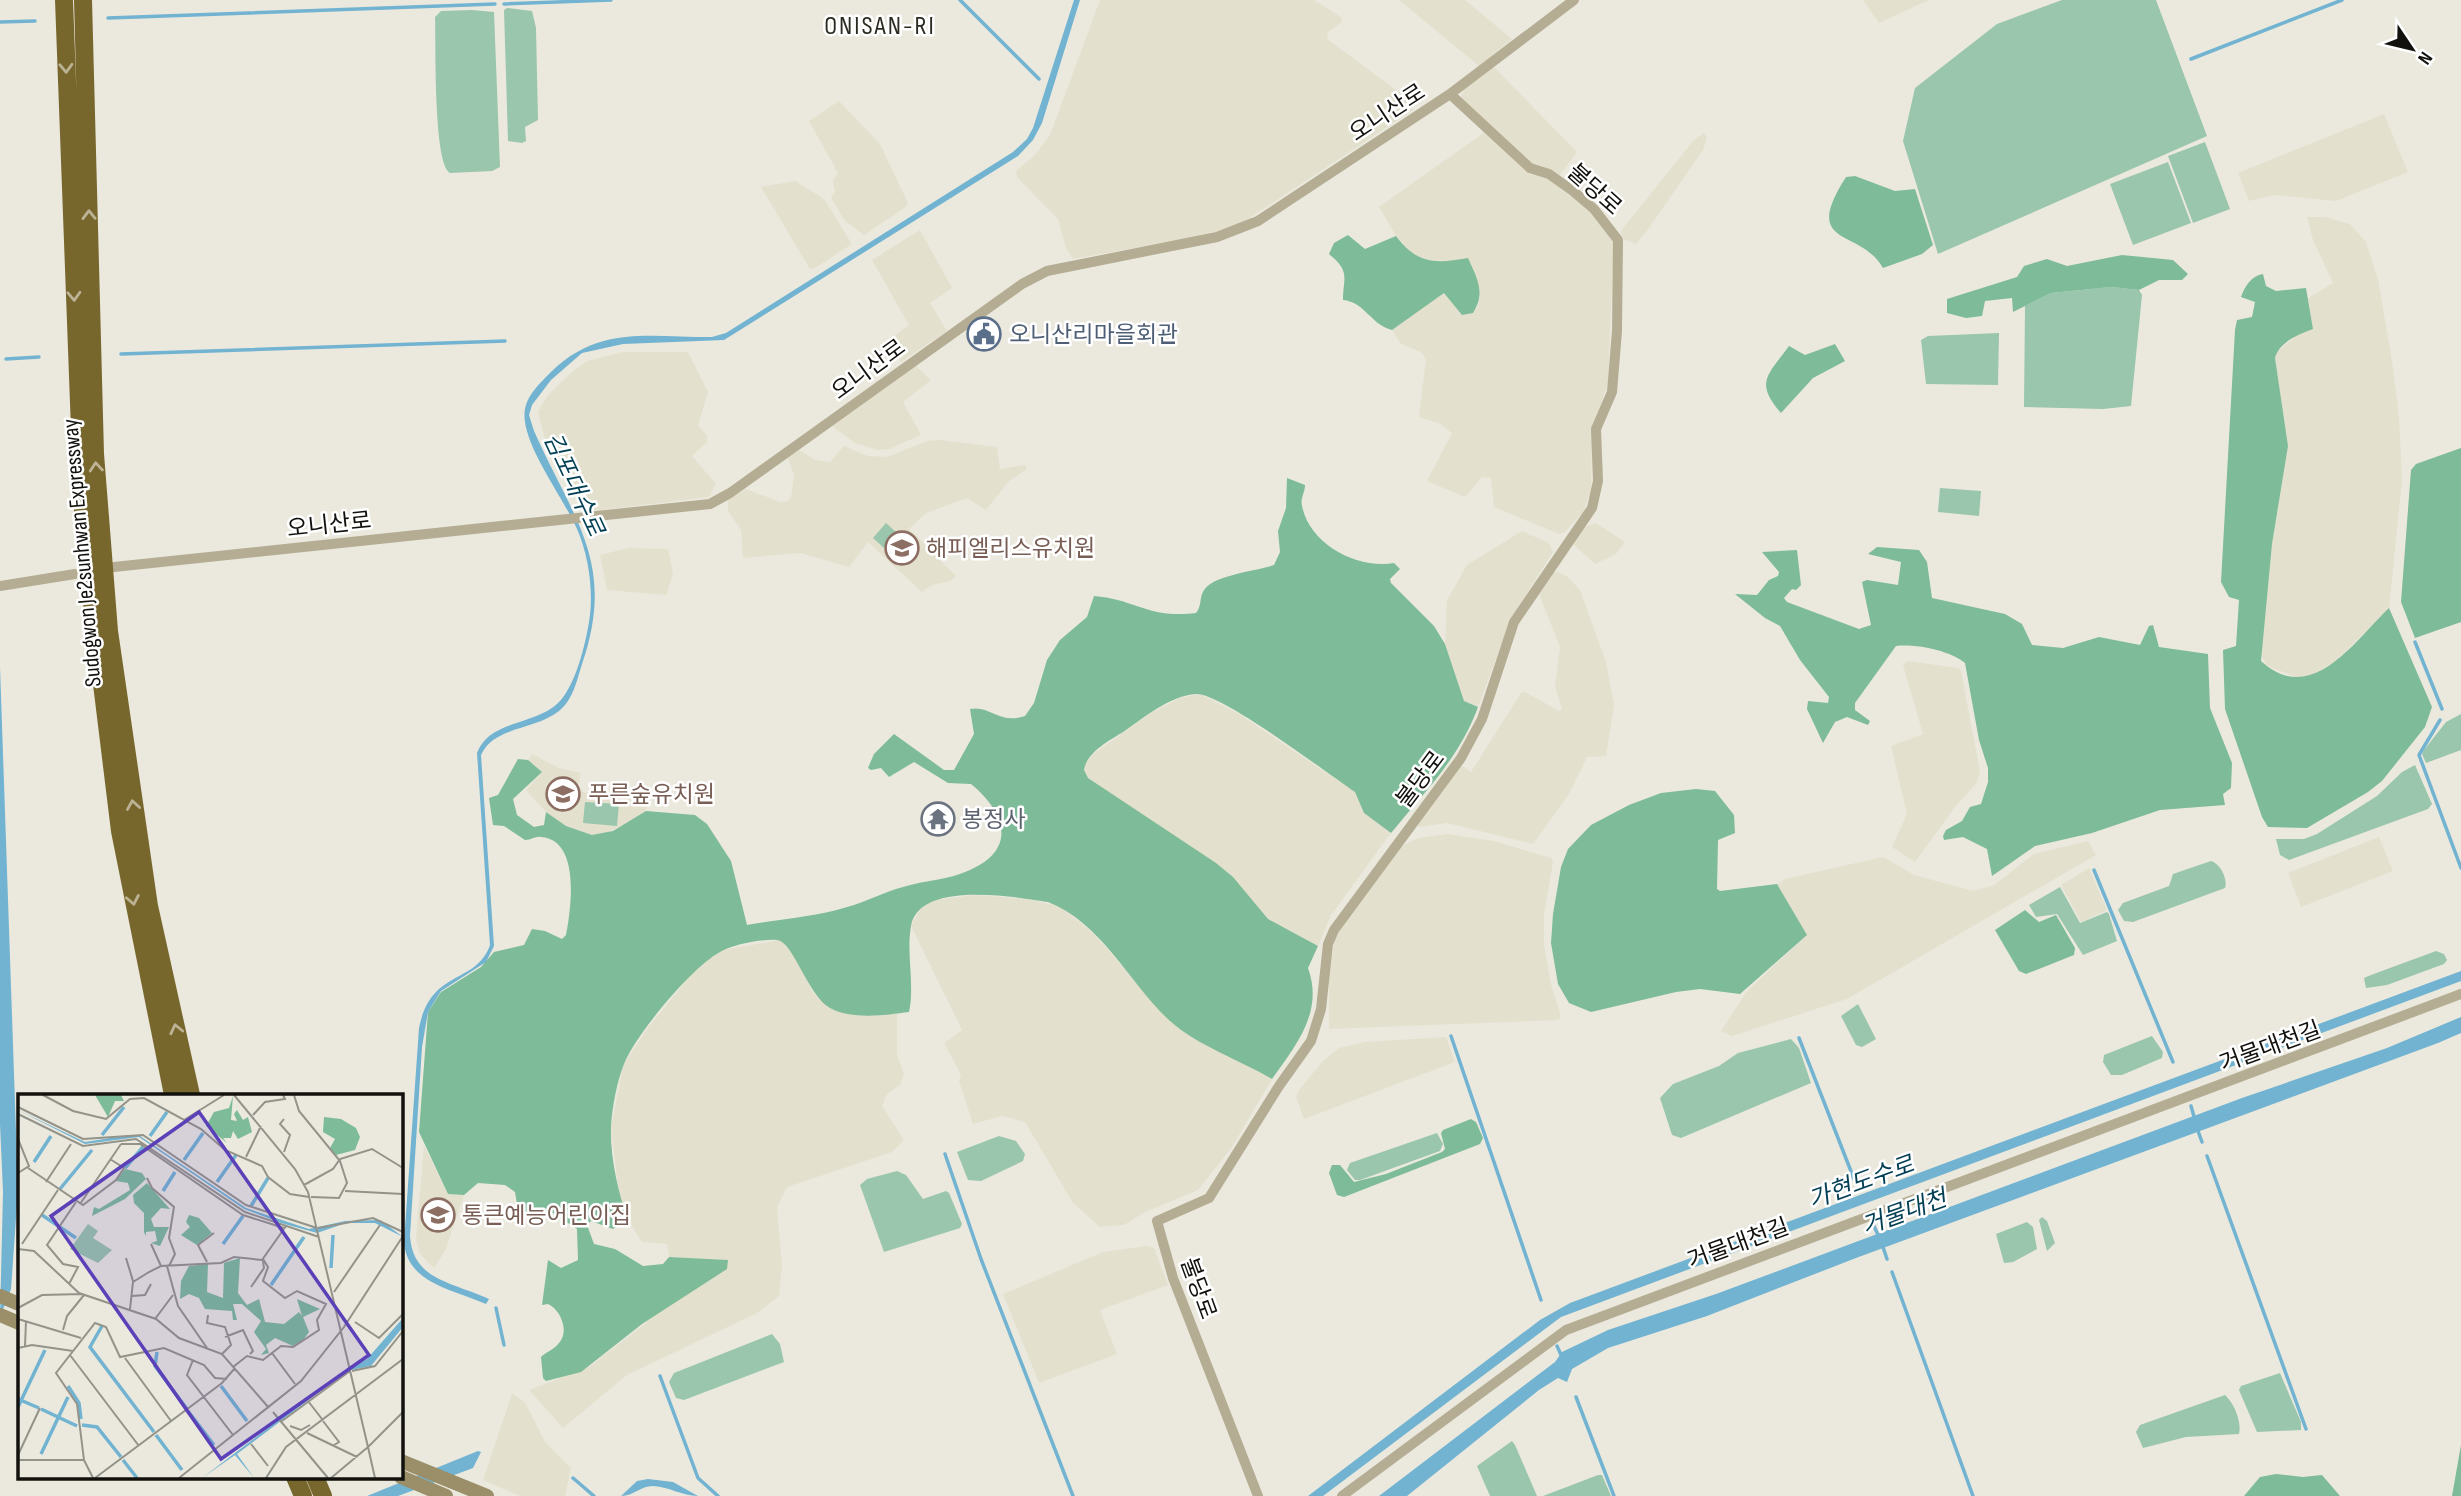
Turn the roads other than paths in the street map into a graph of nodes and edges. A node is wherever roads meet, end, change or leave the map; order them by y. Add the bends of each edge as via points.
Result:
1 (64, 0) edge
2 (83, 0) edge
3 (1574, 0) edge
4 (1450, 94) junction
5 (93, 536) junction
6 (114, 567) dead end
7 (75, 574) dead end
8 (4, 585) edge
9 (100, 612) junction
10 (2461, 994) edge
11 (173, 1094) edge
12 (191, 1094) edge
13 (0, 1296) edge
14 (18, 1304) edge
15 (0, 1315) edge
16 (17, 1322) edge
17 (402, 1461) edge
18 (402, 1477) edge
19 (295, 1478) edge
20 (315, 1478) edge
21 (444, 1490) edge
22 (303, 1496) edge
23 (323, 1496) edge
24 (487, 1496) edge
25 (1258, 1496) edge
26 (1342, 1496) edge

1 -> 5 highway, Sudogwon Je2sunhwan Expressway
5 -> 2 highway, Sudogwon Je2sunhwan Expressway via 95,454
3 - 4 street, 오니산로
4 - 6 street, 오니산로 via 1239,230 1072,264 1022,284 710,503
4 - 25 street, 불당로 via 1530,168 1549,174 1594,209 1618,240 1612,392 1596,429 1598,481 1592,508 1514,622 1482,719 1461,758 1334,930 1311,1041 1209,1198 1157,1221 1173,1278
5 - 9 highway, Sudogwon Je2sunhwan Expressway
7 - 8 street
9 -> 11 highway, Sudogwon Je2sunhwan Expressway via 120,831
12 -> 9 highway, Sudogwon Je2sunhwan Expressway via 149,906
10 - 26 street, 거물대천길 via 1575,1326
13 - 14 main road
15 - 16 main road
17 - 21 main road via 418,1468
18 - 21 main road
19 - 22 highway
20 - 23 highway
21 - 24 main road

